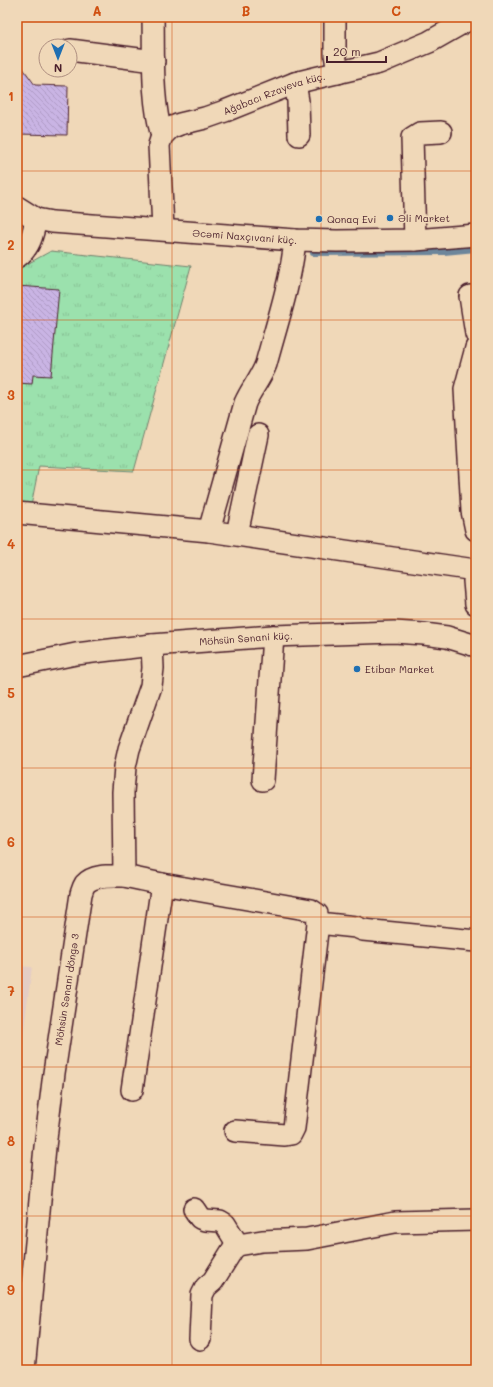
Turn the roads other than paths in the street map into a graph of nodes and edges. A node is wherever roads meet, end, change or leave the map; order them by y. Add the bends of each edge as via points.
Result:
1 (153, 17) edge
2 (335, 17) edge
3 (473, 17) edge
4 (78, 51) edge
5 (154, 61) junction
6 (338, 73) junction
7 (295, 83) junction
8 (441, 132) dead end
9 (299, 135) dead end
10 (162, 136) junction
11 (17, 207) edge
12 (36, 219) junction
13 (162, 229) junction
14 (476, 235) edge
15 (295, 240) junction
16 (415, 240) junction
17 (17, 257) edge
18 (470, 296) dead end
19 (476, 334) edge
20 (476, 348) edge
21 (258, 435) dead end
22 (472, 444) edge
23 (17, 513) edge
24 (476, 530) edge
25 (209, 531) junction
26 (237, 534) junction
27 (476, 569) edge
28 (476, 604) edge
29 (273, 636) junction
30 (152, 645) junction
31 (476, 646) edge
32 (17, 666) edge
33 (263, 780) dead end
34 (124, 876) junction
35 (162, 884) junction
36 (318, 923) junction
37 (476, 941) edge
38 (132, 1090) dead end
39 (235, 1131) dead end
40 (194, 1209) dead end
41 (476, 1220) edge
42 (238, 1245) junction
43 (200, 1339) dead end
44 (24, 1370) edge

1 - 5 street
2 - 6 street
3 - 6 street, Ağabacı Rzayeva küç. via 396,57
4 - 5 street
5 - 10 street via 157,119
6 - 7 street, Ağabacı Rzayeva küç.
7 - 9 street
7 - 10 street, Ağabacı Rzayeva küç. via 225,111 175,126
8 - 16 street via 420,133 412,138
10 - 13 street via 159,146
11 - 12 street, Əcəmi Naxçıvani küç.
12 - 13 street, Əcəmi Naxçıvani küç. via 73,224
12 - 17 street via 28,245
13 - 15 street, Əcəmi Naxçıvani küç.
14 - 16 street, Əcəmi Naxçıvani küç.
15 - 16 street, Əcəmi Naxçıvani küç.
15 - 25 street via 293,262 266,364 245,403
18 - 19 street
20 - 22 street via 465,389
21 - 26 street
22 - 24 street via 472,511
23 - 25 street
25 - 26 street
26 - 27 street
27 - 28 street
29 - 30 street, Möhsün Sənani küç.
29 - 31 street, Möhsün Sənani küç. via 387,632 447,637
29 - 33 street
30 - 32 street, Möhsün Sənani küç. via 76,654
30 - 34 street via 151,686 125,767
34 - 35 street
34 - 44 street, Möhsün Sənani döngə 3 via 92,878 85,884 81,894 52,1087
35 - 36 street via 311,910 317,914
35 - 38 street
36 - 37 street
36 - 39 street via 294,1128 291,1134 285,1135
40 - 42 street via 200,1218 225,1224
41 - 42 street via 395,1222 307,1239
42 - 43 street via 202,1295

